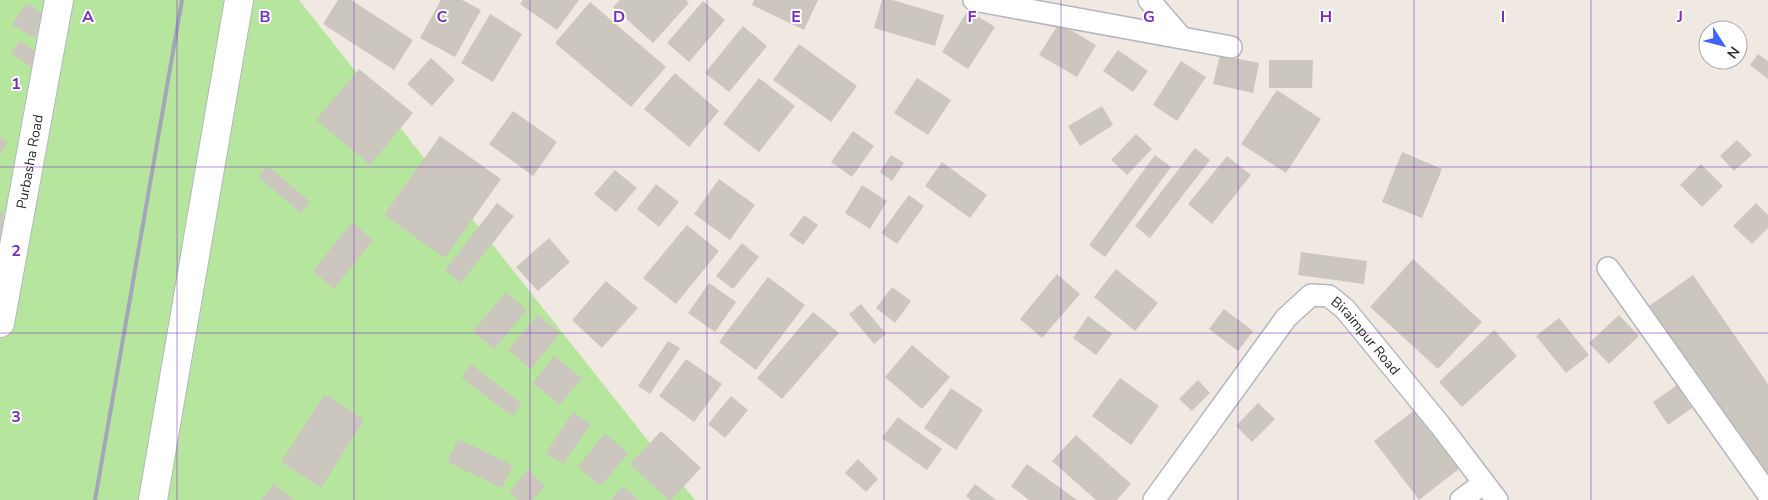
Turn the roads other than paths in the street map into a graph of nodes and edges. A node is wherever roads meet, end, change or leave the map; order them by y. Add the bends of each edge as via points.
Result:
1 (59, 0) edge
2 (239, 0) edge
3 (974, 0) edge
4 (1149, 0) edge
5 (1181, 37) junction
6 (1231, 47) dead end
7 (1608, 268) dead end
8 (0, 323) edge
9 (1484, 483) junction
10 (1768, 494) edge
11 (153, 500) edge
12 (1154, 500) edge
13 (1461, 500) edge
14 (1497, 500) edge

1 - 8 street, Purbasha Road
2 - 11 street
3 - 5 street
4 - 5 street
5 - 6 street
7 - 10 street
9 - 12 street, Biraimpur Road via 1345,309 1329,296 1311,295 1286,318
9 - 13 street
9 - 14 street, Biraimpur Road

